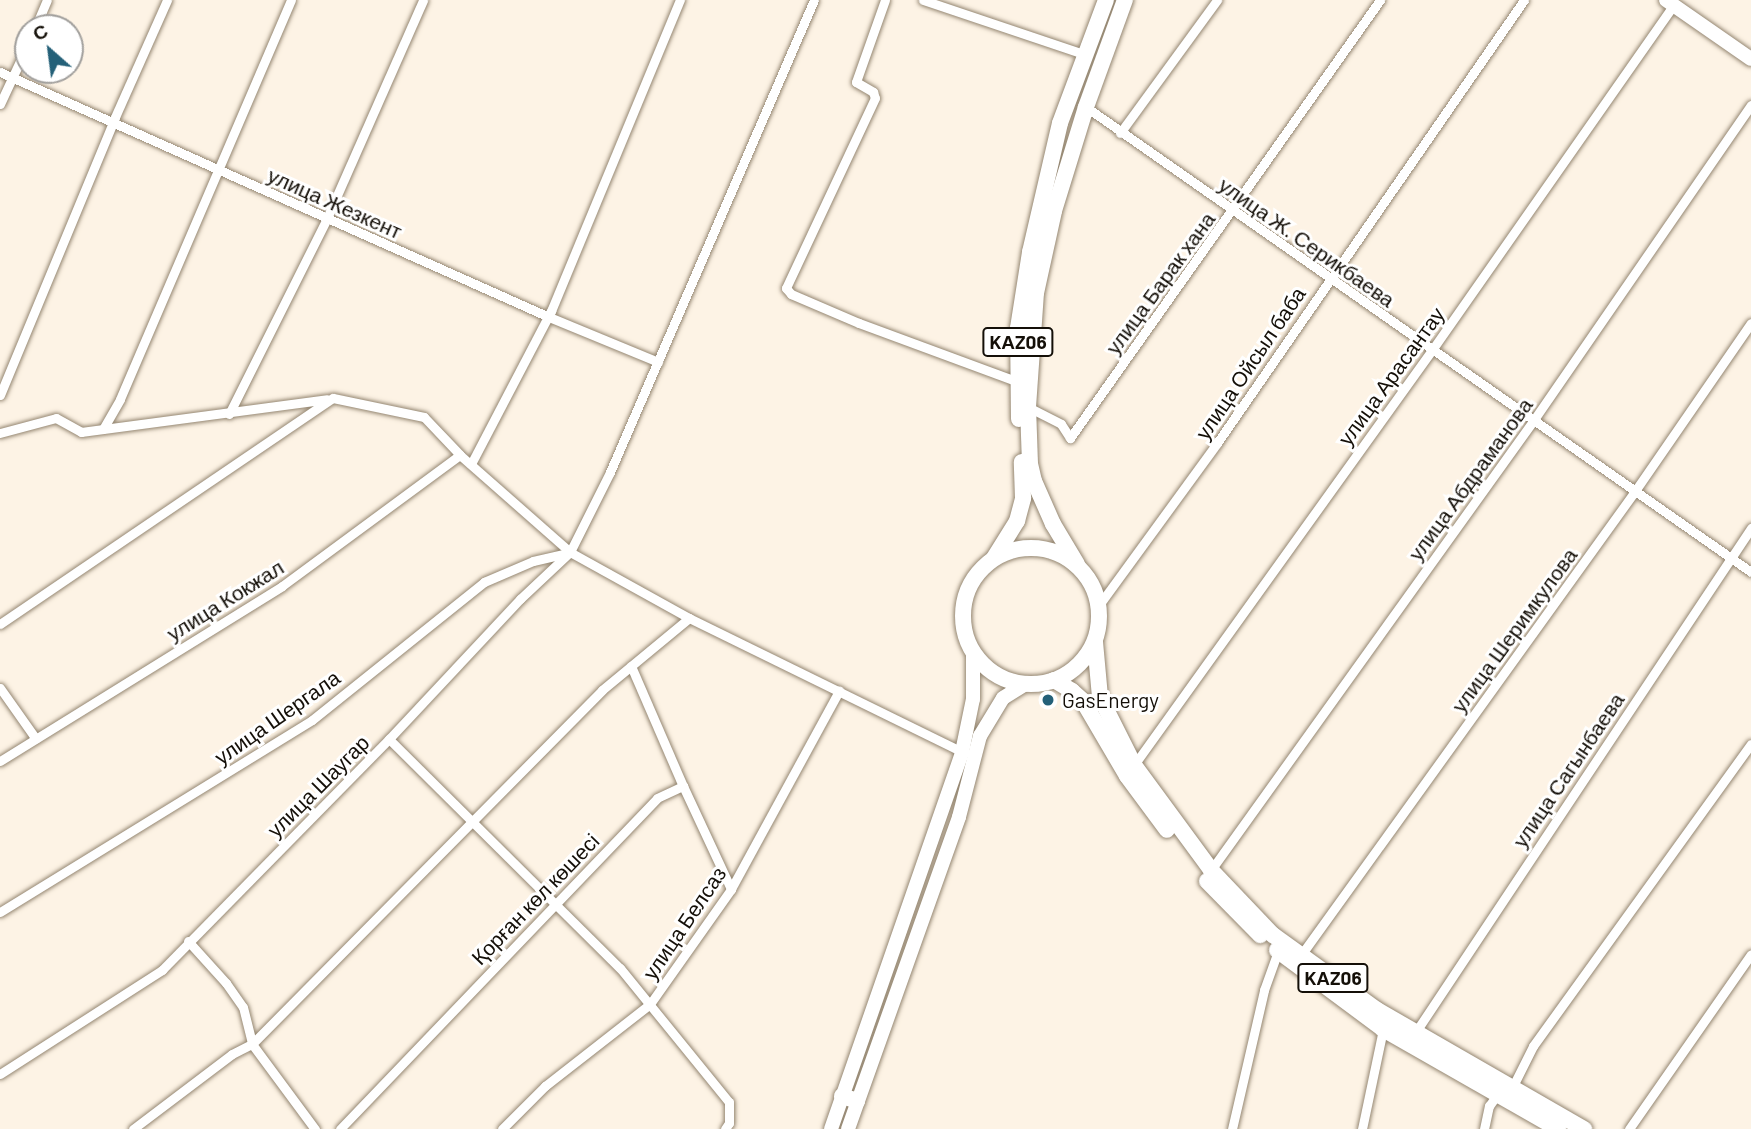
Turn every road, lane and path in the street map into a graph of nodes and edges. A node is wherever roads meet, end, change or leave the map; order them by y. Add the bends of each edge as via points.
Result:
1 (167, 0) edge
2 (291, 0) edge
3 (423, 0) edge
4 (680, 0) edge
5 (814, 0) edge
6 (885, 0) edge
7 (923, 0) edge
8 (1106, 0) edge
9 (1125, 0) edge
10 (1217, 0) edge
11 (1380, 0) edge
12 (1524, 0) edge
13 (1675, 2) edge
14 (1751, 47) edge
15 (1086, 55) junction
16 (1751, 59) edge
17 (0, 72) edge
18 (13, 78) junction
19 (0, 104) edge
20 (1751, 105) edge
21 (1086, 107) junction
22 (112, 122) junction
23 (1120, 134) junction
24 (217, 169) junction
25 (1232, 211) junction
26 (327, 218) junction
27 (1329, 279) junction
28 (549, 317) junction
29 (1751, 323) edge
30 (1432, 350) junction
31 (658, 362) junction
32 (1016, 381) junction
33 (0, 395) edge
34 (333, 398) junction
35 (1028, 407) junction
36 (229, 414) junction
37 (1533, 421) junction
38 (103, 429) junction
39 (0, 433) edge
40 (460, 456) junction
41 (471, 464) junction
42 (1635, 491) junction
43 (1751, 528) edge
44 (570, 552) junction
45 (994, 558) junction
46 (1730, 558) junction
47 (1077, 564) junction
48 (1751, 572) edge
49 (1099, 606) junction
50 (689, 618) junction
51 (0, 624) edge
52 (1095, 642) junction
53 (973, 652) junction
54 (631, 666) junction
55 (1054, 680) junction
56 (1025, 684) junction
57 (0, 688) edge
58 (839, 691) junction
59 (36, 739) junction
60 (389, 740) junction
61 (1751, 744) edge
62 (962, 752) junction
63 (0, 761) edge
64 (1134, 765) junction
65 (683, 786) junction
66 (473, 821) junction
67 (1211, 870) junction
68 (731, 889) junction
69 (556, 903) junction
70 (0, 912) edge
71 (188, 941) junction
72 (1278, 951) junction
73 (1751, 954) edge
74 (1301, 955) junction
75 (650, 1004) junction
76 (1383, 1029) junction
77 (1415, 1032) junction
78 (252, 1044) junction
79 (0, 1074) edge
80 (1513, 1088) junction
81 (1497, 1094) junction
82 (850, 1098) junction
83 (133, 1129) edge
84 (315, 1129) edge
85 (340, 1129) edge
86 (502, 1129) edge
87 (725, 1129) edge
88 (831, 1129) edge
89 (848, 1129) edge
90 (1232, 1129) edge
91 (1362, 1129) edge
92 (1484, 1129) edge
93 (1558, 1129) edge
94 (1584, 1129) edge
95 (1629, 1129) edge

1 - 22 street
2 - 24 street
3 - 26 street
4 - 28 street
5 - 31 street, улица Шаугар
6 - 32 street via 856,82 873,92 874,98 786,288 859,323
7 - 15 street
8 - 15 highway, KАZ06
9 - 21 highway, KАZ06
10 - 23 street
11 - 25 street, улица Барак хана
12 - 27 street, улица Ойсыл баба
13 - 14 main road
13 - 16 main road
13 - 30 street, улица Арасантау
15 - 32 highway, KАZ06 via 1060,123 1030,252 1018,328
17 - 18 street, улица Жезкент
18 - 19 street
18 - 22 street, улица Жезкент
20 - 37 street, улица Абдраманова
21 - 23 street, улица Ж. Серикбаева
21 - 35 highway, KАZ06 via 1054,211 1036,293
22 - 24 street, улица Жезкент
22 - 33 street
23 - 25 street, улица Ж. Серикбаева
24 - 26 street, улица Жезкент
24 - 38 street via 120,399
25 - 27 street, улица Ж. Серикбаева
25 - 35 street, улица Барак хана via 1070,438 1061,424
26 - 28 street, улица Жезкент
26 - 36 street
27 - 30 street, улица Ж. Серикбаева
27 - 49 street, улица Ойсыл баба
28 - 31 street, улица Жезкент
28 - 41 street
29 - 42 street, улица Шеримкулова
30 - 37 street, улица Ж. Серикбаева
30 - 64 street, улица Арасантау
31 - 44 street, улица Шаугар
32 - 45 highway, KАZ06 via 1023,498 1017,521
34 - 36 street
34 - 40 street via 424,417
34 - 51 street
35 - 47 highway, KАZ06 via 1034,481
36 - 38 street
37 - 42 street, улица Ж. Серикбаева
37 - 67 street, улица Абдраманова
38 - 39 street via 81,432 56,418
40 - 41 street
40 - 59 street, улица Кокжал via 282,586
41 - 44 street
42 - 46 street, улица Ж. Серикбаева
42 - 74 street, улица Шеримкулова
43 - 46 street, улица Сагынбаева
44 - 50 street
44 - 60 street, улица Шаугар
44 - 70 street, улица Шергала via 533,561 484,582 312,720
45 - 47 highway via 1014,549 1037,547 1058,552
45 - 53 highway, KАZ06 via 978,572 962,611
46 - 48 street, улица Ж. Серикбаева
46 - 77 street, улица Сагынбаева
47 - 49 highway, KАZ06 via 1092,583
49 - 52 highway, KАZ06
50 - 54 street
50 - 58 street
52 - 55 highway via 1071,672
52 - 64 highway, KАZ06 via 1100,697
53 - 56 highway via 987,668
53 - 62 main road via 973,699
54 - 65 street
54 - 66 street
55 - 56 highway
55 - 72 highway, KАZ06 via 1083,701 1127,776 1211,886
56 - 82 main road via 1003,698 980,736 959,817
57 - 59 street
58 - 62 street
58 - 68 street, улица Белсаз
59 - 63 street, улица Кокжал
60 - 66 street
60 - 71 street, улица Шаугар
61 - 80 street via 1533,1046
62 - 82 main road
64 - 67 highway, KАZ06
65 - 68 street
65 - 69 street, Қорған көл көшесі via 657,798
66 - 69 street
66 - 78 street
67 - 74 highway, KАZ06 via 1273,935
68 - 75 street, улица Белсаз
69 - 75 street
69 - 85 street, Қорған көл көшесі
71 - 78 street via 243,1007
71 - 79 street, улица Шаугар via 162,970
72 - 76 highway, KАZ06
72 - 90 street via 1264,990
73 - 95 street
74 - 77 highway, KАZ06
75 - 86 street, улица Белсаз via 545,1086
75 - 87 street via 729,1102
76 - 81 highway, KАZ06
76 - 91 street
77 - 80 highway, KАZ06
78 - 83 street
78 - 84 street
80 - 94 highway, KАZ06
81 - 92 street
81 - 93 highway, KАZ06
82 - 88 main road
82 - 89 main road

